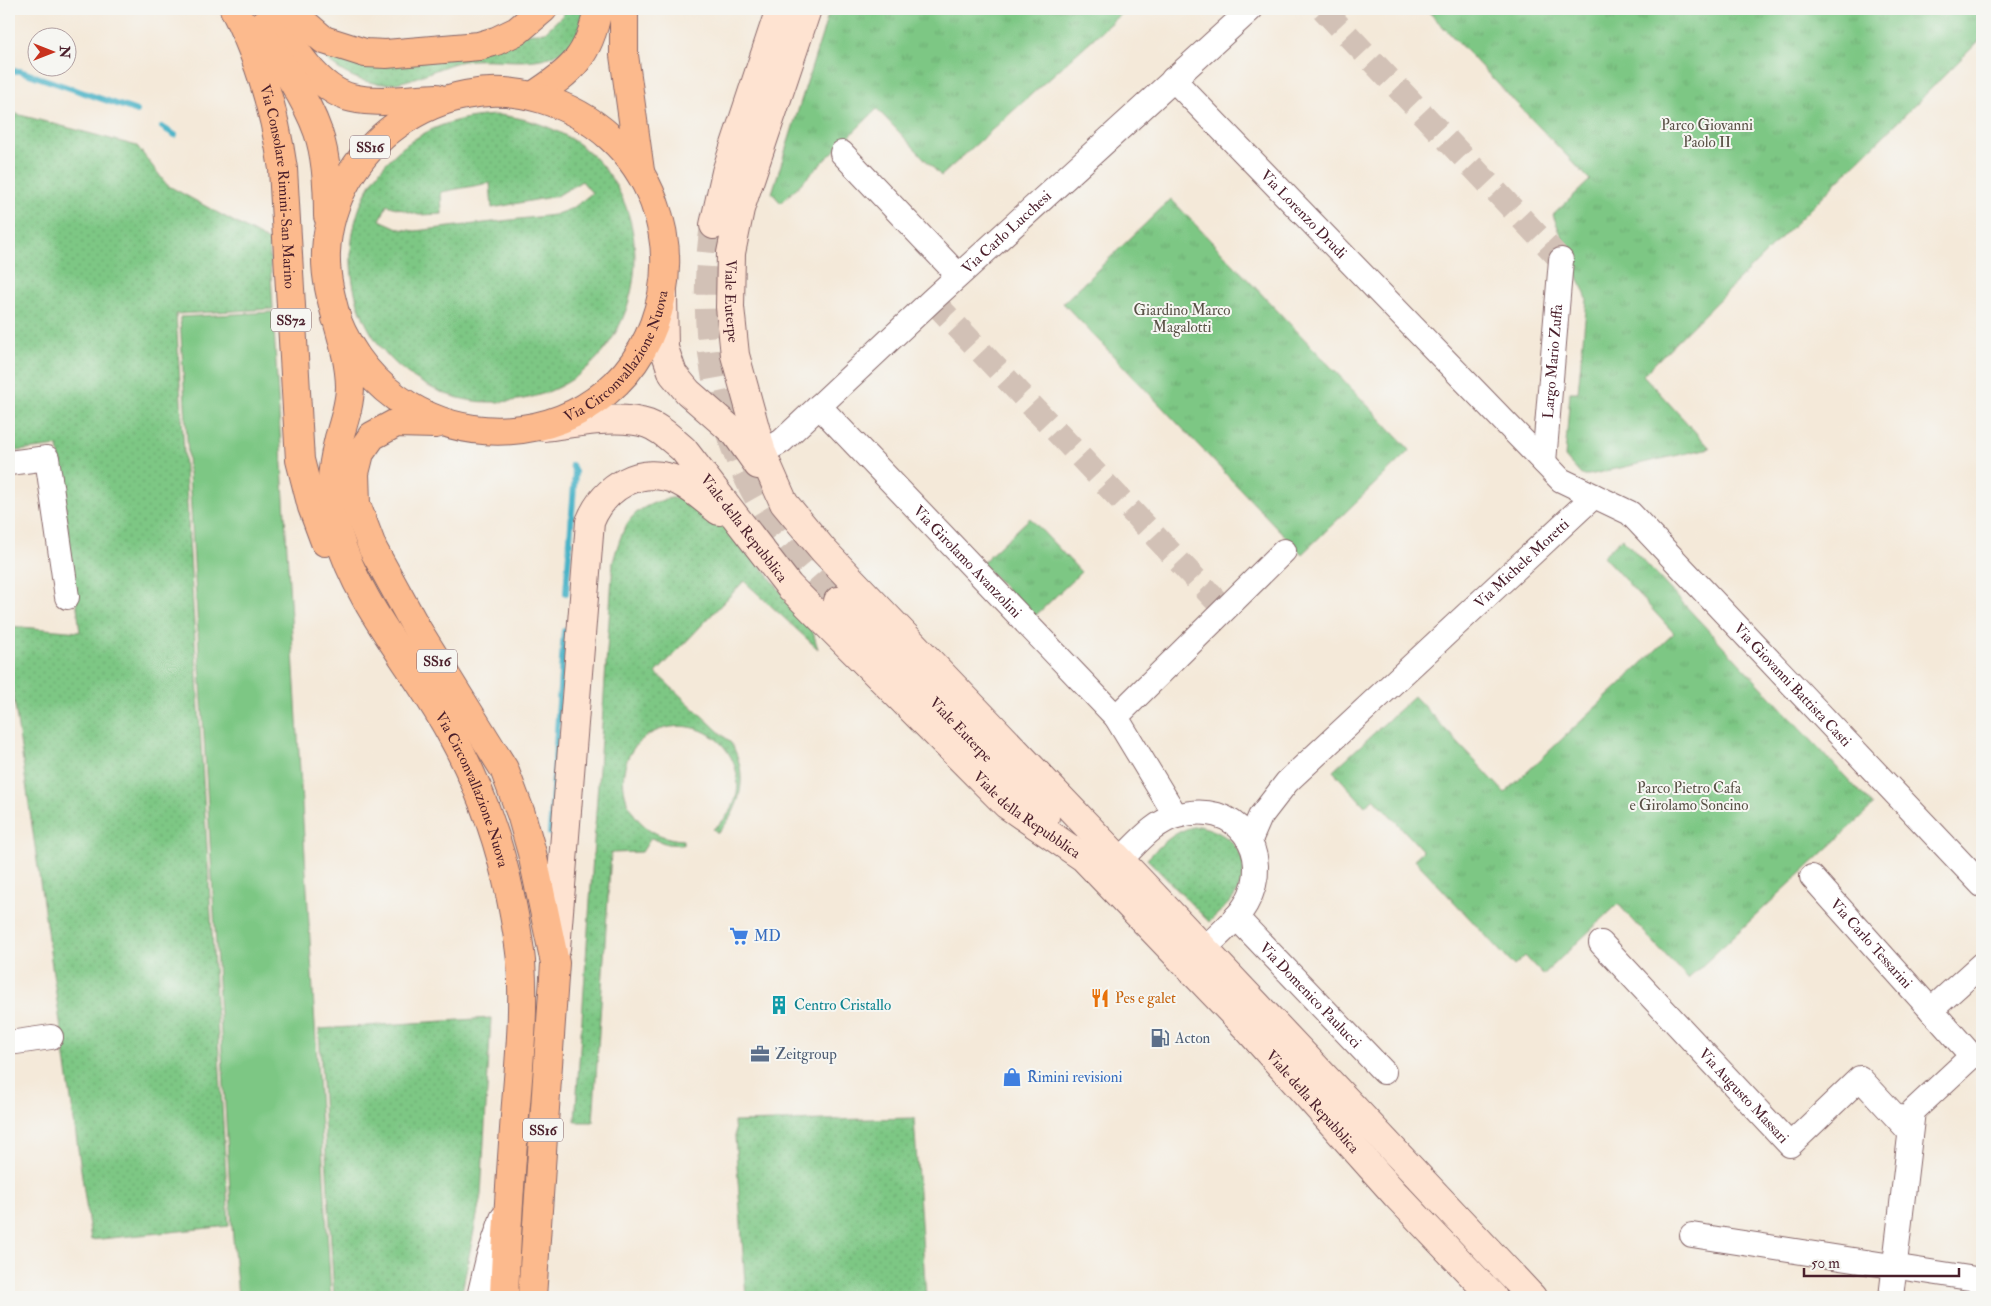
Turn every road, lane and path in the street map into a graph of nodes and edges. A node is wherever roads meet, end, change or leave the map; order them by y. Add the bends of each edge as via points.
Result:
1 (234, 9) edge
2 (244, 9) edge
3 (270, 9) edge
4 (288, 9) edge
5 (543, 9) edge
6 (598, 9) edge
7 (624, 9) edge
8 (780, 9) edge
9 (807, 9) edge
10 (1251, 9) edge
11 (1174, 79) junction
12 (533, 96) junction
13 (451, 97) junction
14 (842, 153) dead end
15 (640, 173) junction
16 (714, 225) tunnel mouth
17 (329, 232) junction
18 (1561, 260) dead end
19 (958, 275) junction
20 (663, 285) junction
21 (336, 318) junction
22 (819, 406) junction
23 (448, 424) junction
24 (525, 428) junction
25 (762, 453) junction
26 (1544, 462) junction
27 (9, 463) edge
28 (1594, 496) junction
29 (784, 504) junction
30 (744, 529) junction
31 (824, 551) joint
32 (1284, 551) dead end
33 (66, 598) dead end
34 (838, 601) tunnel mouth
35 (378, 619) junction
36 (1116, 717) junction
37 (1287, 782) junction
38 (1176, 816) junction
39 (1229, 819) junction
40 (1250, 840) junction
41 (1084, 858) junction
42 (1120, 860) junction
43 (1812, 877) dead end
44 (1982, 884) edge
45 (1236, 917) junction
46 (1601, 943) dead end
47 (1204, 949) junction
48 (555, 963) junction
49 (1982, 964) edge
50 (1931, 1010) junction
51 (51, 1037) dead end
52 (9, 1043) edge
53 (1977, 1061) edge
54 (1384, 1072) dead end
55 (1910, 1132) junction
56 (508, 1208) junction
57 (1692, 1235) dead end
58 (1895, 1266) junction
59 (1982, 1280) edge
60 (481, 1297) edge
61 (504, 1297) edge
62 (532, 1297) edge
63 (1492, 1297) edge
64 (1532, 1297) edge
65 (1891, 1297) edge

1 - 35 main road, Via Consolare Rimini-San Marino / SS72 via 265,85 279,142 302,469 317,522 340,571
2 - 17 main road, Via Consolare Rimini-San Marino via 300,96 318,133 328,192
3 - 13 main road via 302,61 327,85 350,98
4 - 5 main road via 324,40 365,53 386,54 496,42 517,31
6 - 12 main road via 586,49 569,71
7 - 15 main road, Via Circonvallazione Nuova / SS16 via 624,55
8 - 16 main road via 726,172
9 - 25 main road, Viale Euterpe via 740,209 731,253 730,308 735,355
10 - 11 street, Via Carlo Lucchesi
11 - 19 street, Via Carlo Lucchesi
11 - 26 street, Via Lorenzo Drudi
12 - 13 main road, Via Circonvallazione Nuova / SS16 via 478,92
12 - 15 main road, Via Circonvallazione Nuova / SS16 via 562,105 589,120 614,140
13 - 17 main road, Via Circonvallazione Nuova / SS16 via 413,114 374,142 356,165 339,196
14 - 19 street
15 - 20 main road, Via Circonvallazione Nuova / SS16 via 653,198 661,224 665,251
17 - 21 main road, Via Circonvallazione Nuova / SS16 via 326,255 328,287
18 - 26 street, Largo Mario Zuffa
19 - 22 street, Via Carlo Lucchesi
20 - 24 main road, Via Circonvallazione Nuova / SS16 via 649,333 621,376 581,408
20 - 29 main road via 664,348 673,374 688,392 736,434
21 - 23 main road, Via Circonvallazione Nuova / SS16 via 353,353 378,384 415,411
21 - 35 main road, Via Circonvallazione Nuova / SS16 via 343,340 350,390 334,457 331,505 345,557
22 - 25 street, Via Carlo Lucchesi via 782,441
22 - 36 street, Via Girolamo Avanzolini
23 - 24 main road, Via Circonvallazione Nuova / SS16 via 479,430
23 - 48 main road, Via Circonvallazione Nuova / SS16 via 396,423 372,436 360,453 355,473 356,504 373,549 417,629 504,769 532,853
24 - 30 main road, Viale della Repubblica via 611,420 648,424 683,449
25 - 29 main road, Viale Euterpe
26 - 28 street via 1561,480
27 - 33 street via 47,458
28 - 37 street, Via Michele Moretti
28 - 44 street, Via Giovanni Battista Casti via 1630,513
29 - 31 main road, Viale Euterpe
30 - 41 main road, Viale della Repubblica via 789,586 1007,805
30 - 48 main road, Via Circonvallazione Nuova via 677,481 647,475 619,483 596,507 590,522
31 - 42 main road, Viale della Repubblica
32 - 36 street
34 - 41 main road, Viale Euterpe
35 - 56 main road, Via Circonvallazione Nuova / SS16 via 450,731 486,809 506,876 521,961 520,1037
36 - 38 street
37 - 39 street, Via Michele Moretti
37 - 40 street, Via Michele Moretti via 1260,817
38 - 39 street via 1205,813
38 - 42 street via 1154,828
39 - 40 street
40 - 45 street via 1255,852 1256,880
41 - 63 main road, Viale della Repubblica via 1247,1028 1396,1196
42 - 47 main road, Viale della Repubblica
43 - 50 street, Via Carlo Tessarini
45 - 47 street
45 - 54 street, Via Domenico Paulucci
46 - 55 street, Via Augusto Massari via 1790,1145 1860,1078
47 - 64 main road, Viale della Repubblica
48 - 62 main road, Via Circonvallazione Nuova / SS16
49 - 50 street
50 - 53 street
51 - 52 street
53 - 55 street via 1913,1111
55 - 58 street
56 - 60 street
56 - 61 main road, Via Circonvallazione Nuova / SS16
57 - 58 street
58 - 59 street
58 - 65 street

